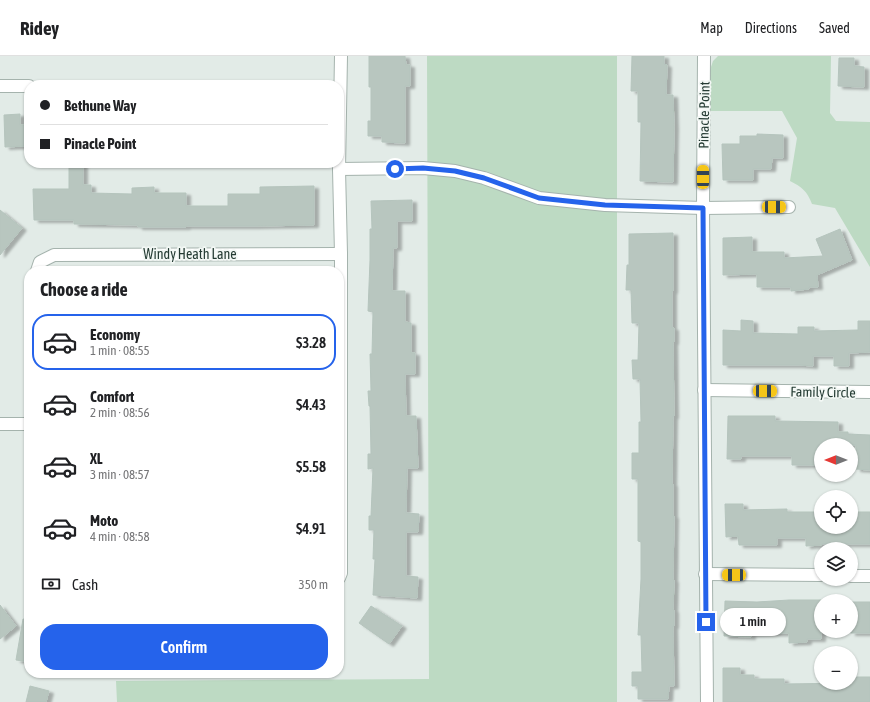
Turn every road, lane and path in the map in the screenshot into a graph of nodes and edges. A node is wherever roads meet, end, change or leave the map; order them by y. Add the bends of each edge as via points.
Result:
1 (341, 56) edge
2 (704, 56) edge
3 (340, 80) edge
4 (0, 86) edge
5 (24, 86) edge
6 (339, 169) joint
7 (789, 207) dead end
8 (703, 208) junction
9 (341, 254) junction
10 (39, 266) edge
11 (341, 266) edge
12 (704, 390) junction
13 (870, 392) edge
14 (0, 424) edge
15 (24, 424) edge
16 (705, 574) junction
17 (814, 575) edge
18 (858, 576) edge
19 (870, 576) edge
20 (707, 702) edge

1 - 3 street
2 - 8 street, Pinacle Point
4 - 5 street
6 - 8 street via 423,168 455,171 484,178 539,198 605,205
6 - 9 street
7 - 8 street
8 - 12 street, Pinacle Point
9 - 10 street, Windy Heath Lane via 54,254
9 - 11 street
12 - 13 street, Family Circle
12 - 16 street, Pinacle Point
14 - 15 street
16 - 17 street
16 - 20 street, Pinacle Point
18 - 19 street

